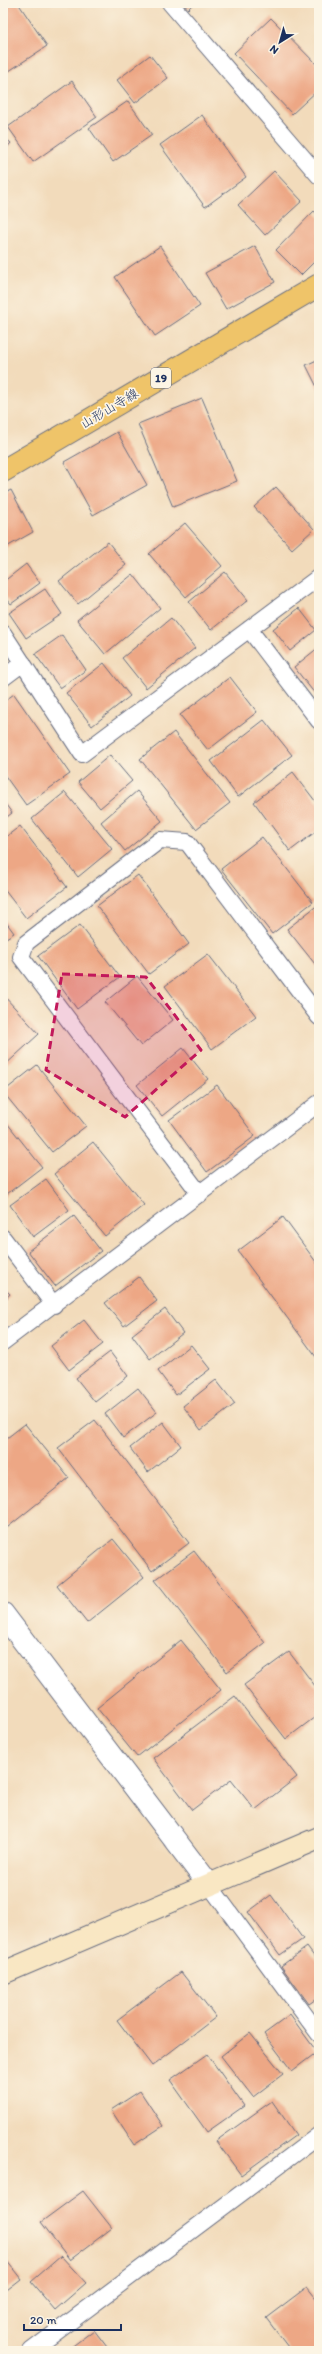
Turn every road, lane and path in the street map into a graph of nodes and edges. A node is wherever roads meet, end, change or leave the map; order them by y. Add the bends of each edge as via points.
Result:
1 (170, 3) edge
2 (319, 176) edge
3 (319, 284) edge
4 (3, 471) edge
5 (319, 577) edge
6 (249, 629) junction
7 (3, 633) edge
8 (23, 664) junction
9 (3, 678) edge
10 (319, 721) edge
11 (319, 1017) edge
12 (319, 1103) edge
13 (200, 1194) junction
14 (3, 1238) edge
15 (54, 1305) junction
16 (3, 1342) edge
17 (3, 1614) edge
18 (319, 1838) edge
19 (210, 1886) junction
20 (3, 1973) edge
21 (319, 2034) edge
22 (319, 2135) edge
23 (31, 2351) edge

1 - 2 lane
3 - 4 main road, 山形山寺線 / 19
5 - 6 lane
6 - 8 lane via 82,754
6 - 10 lane
7 - 8 lane
8 - 9 lane
11 - 13 lane via 187,842 160,840 26,943 21,957
12 - 13 lane
13 - 15 lane
14 - 15 lane
15 - 16 lane
17 - 19 street
18 - 19 street
19 - 20 street
19 - 21 lane
22 - 23 lane

